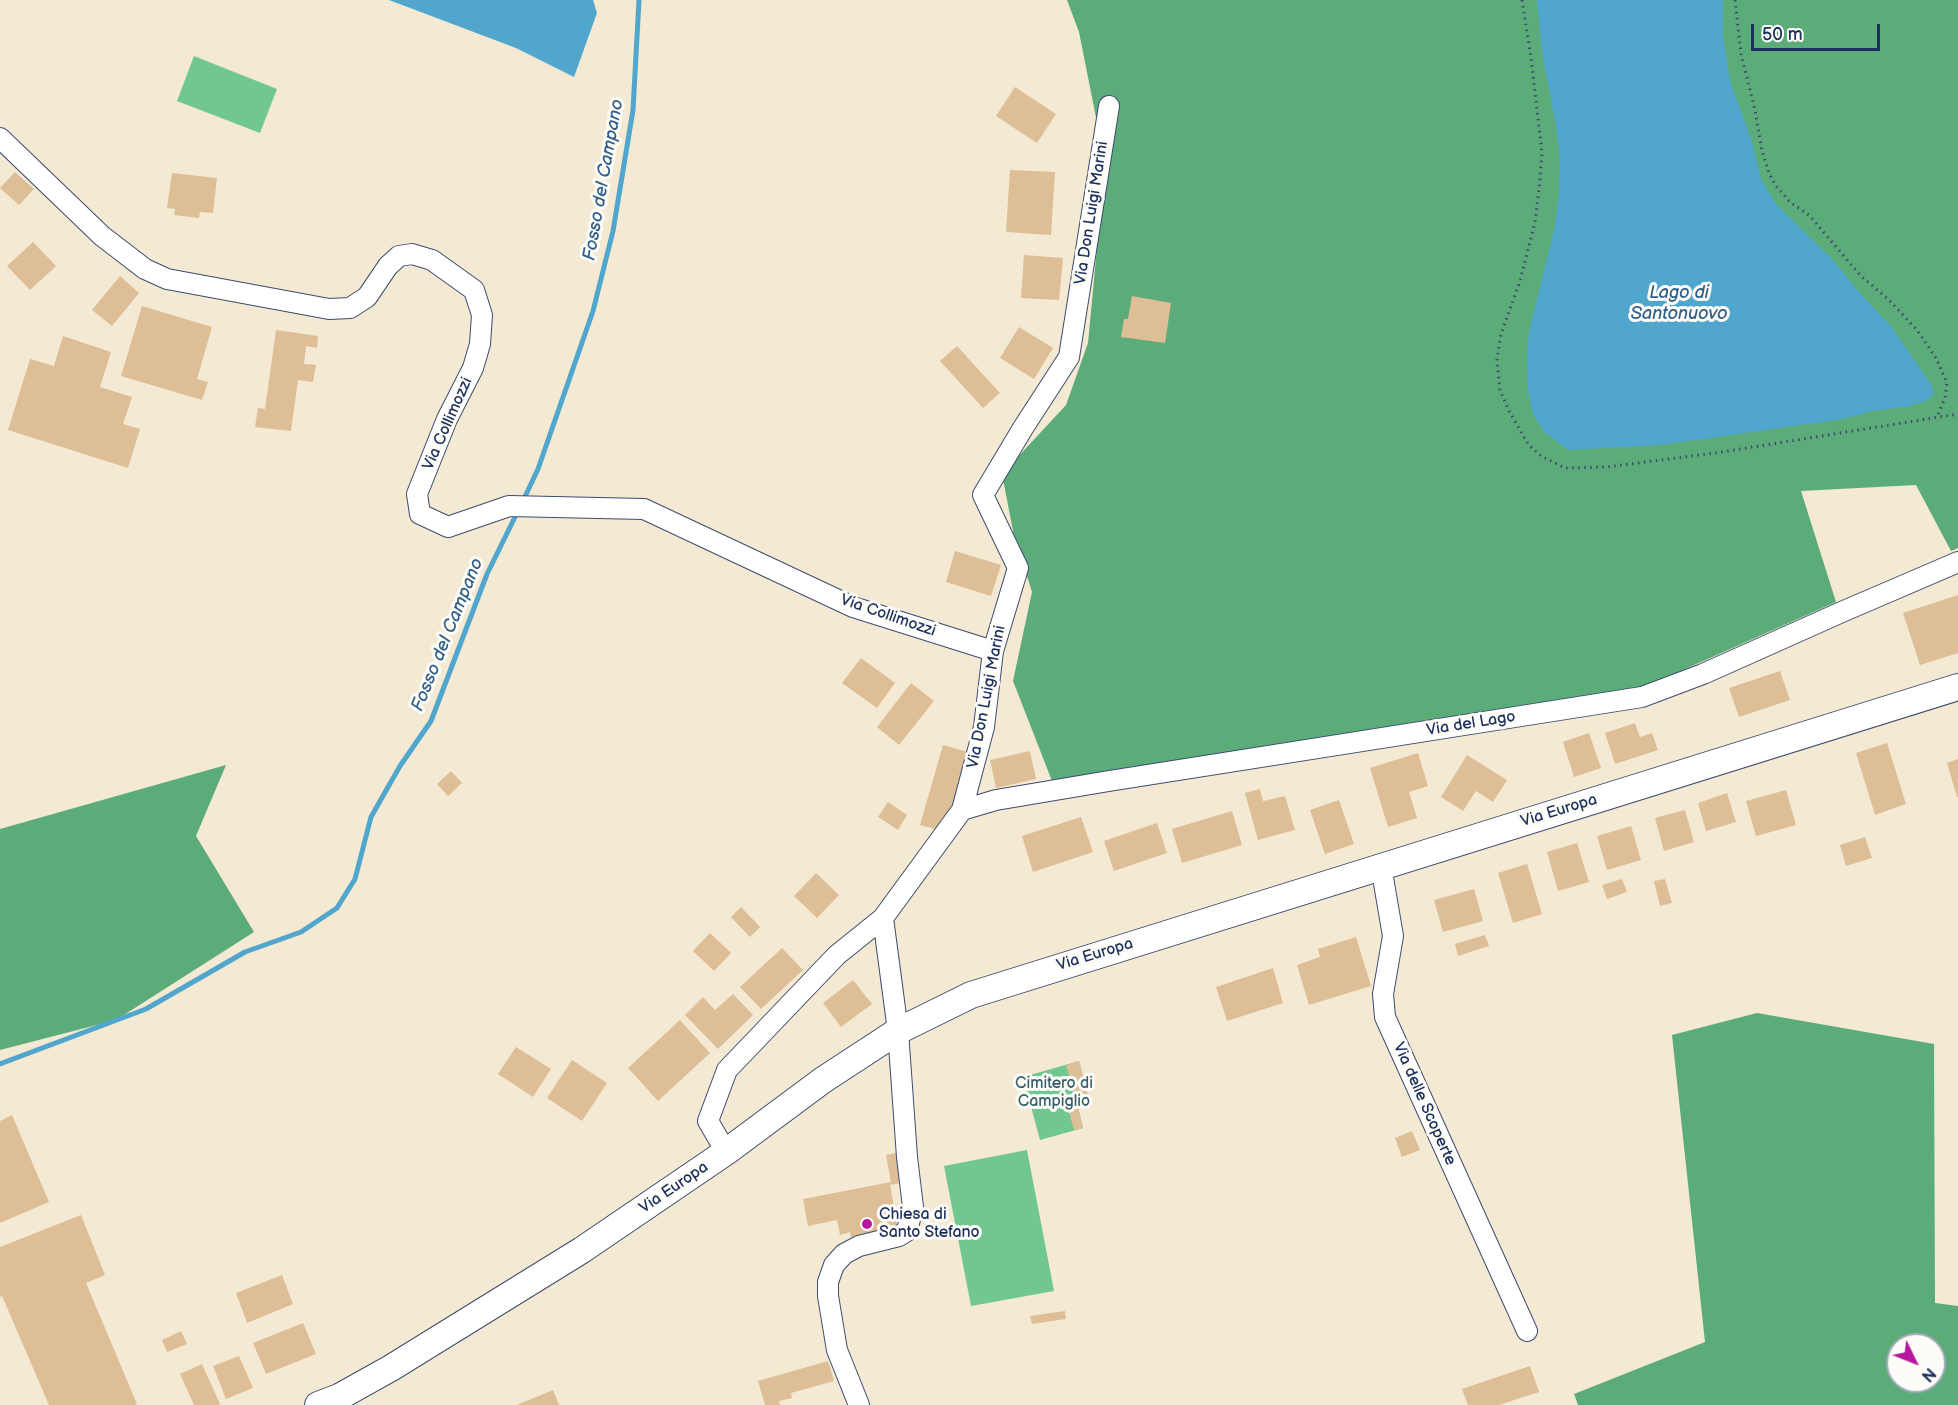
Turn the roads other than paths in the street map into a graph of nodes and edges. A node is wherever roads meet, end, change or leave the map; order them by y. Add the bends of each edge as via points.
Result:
1 (1109, 106) dead end
2 (0, 138) edge
3 (1958, 562) edge
4 (993, 651) junction
5 (1958, 687) edge
6 (962, 810) junction
7 (1381, 866) junction
8 (883, 918) junction
9 (898, 1031) junction
10 (726, 1152) junction
11 (1527, 1331) dead end
12 (318, 1405) edge
13 (859, 1405) edge

1 - 4 street, Via Don Luigi Marini via 1069,357 984,495 1018,568
2 - 4 street, Via Collimozzi via 111,243 145,269 167,279 329,309 350,308 367,297 399,256 412,254 432,260 474,290 482,315 480,344 417,494 420,514 448,527 509,506 644,509 853,607
3 - 6 street, Via del Lago via 1642,697 1099,782
4 - 6 street, Via Don Luigi Marini via 984,727
5 - 7 main road, Via Europa
6 - 8 street, Via Don Luigi Marini
7 - 9 main road, Via Europa via 971,995
7 - 11 street, Via delle Scoperte via 1394,936 1383,994 1385,1017
8 - 9 street
8 - 10 street, Via Don Luigi Marini via 837,955 727,1070 708,1122
9 - 10 main road, Via Europa via 823,1080
9 - 13 street via 913,1207 907,1231 844,1254 834,1265 828,1282 837,1350
10 - 12 main road, Via Europa via 582,1250 391,1368

